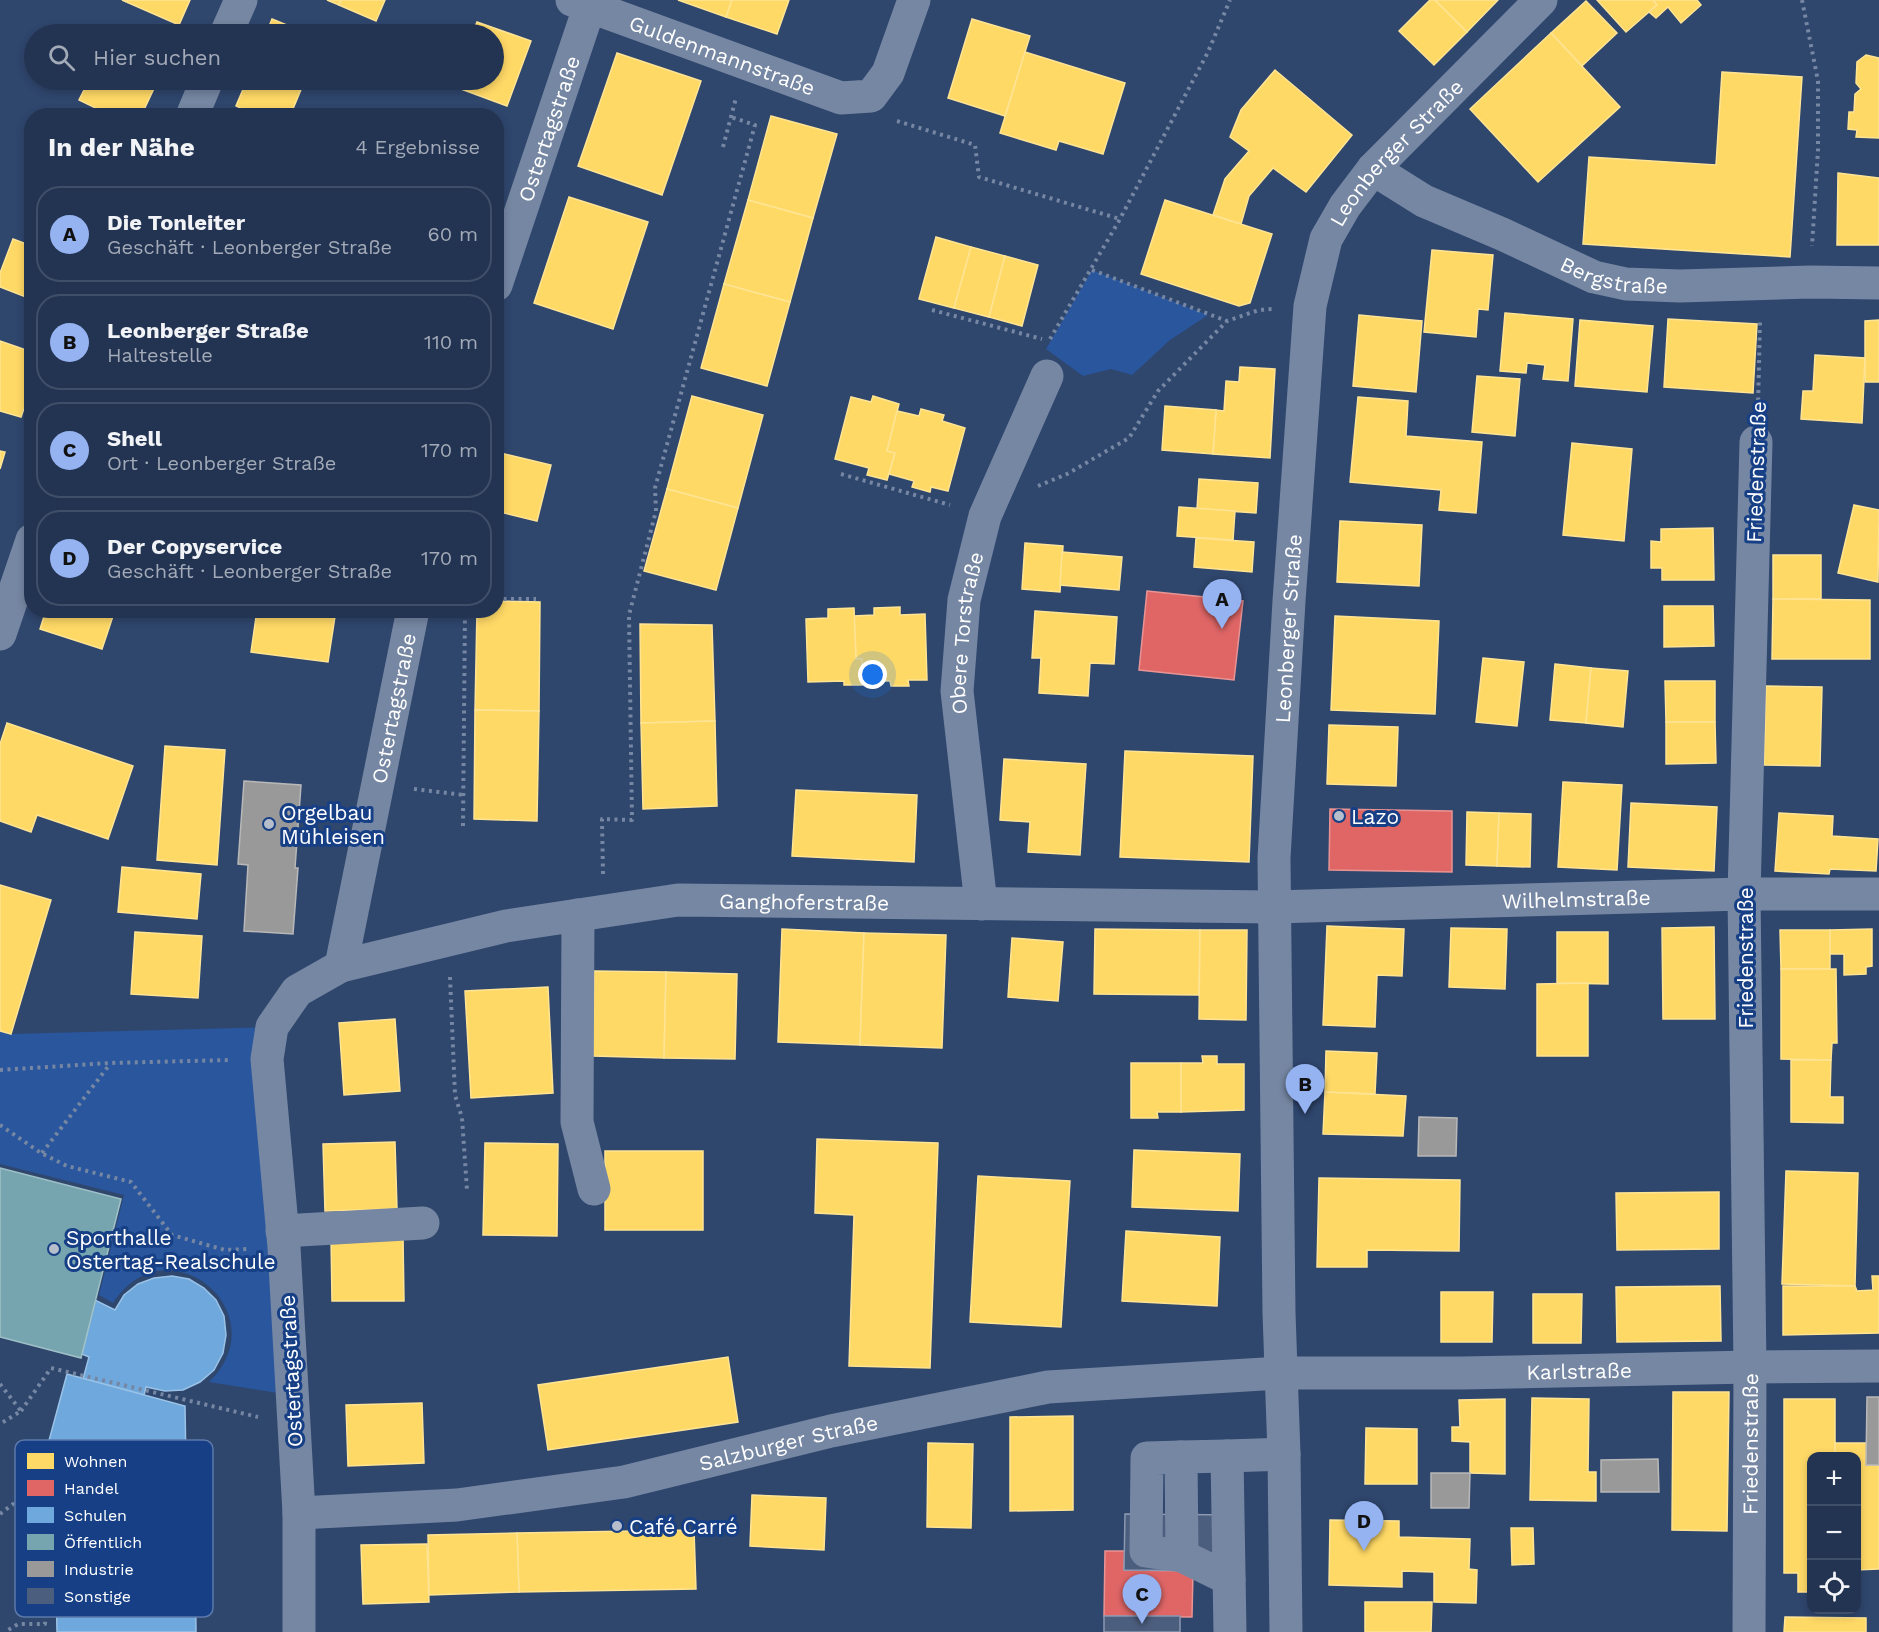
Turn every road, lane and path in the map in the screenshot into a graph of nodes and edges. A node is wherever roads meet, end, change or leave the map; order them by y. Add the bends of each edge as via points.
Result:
1 (240, 0) edge
2 (914, 0) edge
3 (1230, 0) edge
4 (1541, 0) edge
5 (1802, 0) edge
6 (580, 4) edge
7 (230, 24) edge
8 (746, 64) junction
9 (203, 90) edge
10 (856, 97) junction
11 (195, 108) edge
12 (731, 117) junction
13 (723, 147) dead end
14 (1373, 169) junction
15 (1120, 219) junction
16 (504, 258) edge
17 (1092, 270) junction
18 (1810, 282) junction
19 (1879, 284) edge
20 (1760, 285) junction
21 (1310, 306) junction
22 (932, 310) dead end
23 (1227, 321) junction
24 (1047, 376) dead end
25 (1756, 442) joint
26 (841, 474) dead end
27 (1034, 488) dead end
28 (985, 516) junction
29 (24, 564) edge
30 (504, 598) edge
31 (536, 599) dead end
32 (410, 618) edge
33 (465, 618) edge
34 (0, 634) edge
35 (378, 785) junction
36 (464, 795) junction
37 (463, 826) dead end
38 (1744, 894) junction
39 (1879, 894) edge
40 (981, 904) junction
41 (1273, 907) junction
42 (591, 913) junction
43 (448, 940) junction
44 (341, 966) junction
45 (267, 1059) junction
46 (110, 1063) junction
47 (0, 1070) edge
48 (0, 1125) edge
49 (41, 1153) junction
50 (594, 1189) dead end
51 (467, 1190) dead end
52 (423, 1223) dead end
53 (283, 1239) junction
54 (1879, 1366) edge
55 (1750, 1367) junction
56 (1280, 1373) junction
57 (0, 1384) edge
58 (21, 1411) junction
59 (0, 1424) edge
60 (293, 1426) junction
61 (1284, 1454) junction
62 (1227, 1456) junction
63 (15, 1504) edge
64 (299, 1513) junction
65 (0, 1514) edge
66 (1229, 1579) junction
67 (45, 1617) edge
68 (4, 1632) edge
69 (299, 1632) edge
70 (1230, 1632) edge
71 (1286, 1632) edge
72 (1749, 1632) edge

1 - 7 street
2 - 10 street via 888,74
3 - 15 path via 1208,52
4 - 14 street, Leonberger Straße
5 - 18 path via 1818,81
6 - 8 street, Guldenmannstraße
6 - 16 street, Ostertagstraße
8 - 10 street, Guldenmannstraße
8 - 12 path
9 - 11 street
10 - 15 path via 896,120 975,145 979,177
12 - 13 path
12 - 42 path via 755,125 655,488 656,511 629,615 633,820 602,819
14 - 20 street, Bergstraße via 1424,201 1594,277 1626,284
14 - 21 street, Leonberger Straße via 1326,239
15 - 17 path
17 - 22 path via 1049,341
17 - 23 path
18 - 19 street, Bergstraße
18 - 20 street, Bergstraße
20 - 25 path, Friedenstraße
21 - 23 path via 1259,310
21 - 41 street, Leonberger Straße via 1288,612
23 - 27 path via 1158,391 1129,438
24 - 28 street, Obere Torstraße
25 - 38 street, Friedenstraße
26 - 28 path
28 - 40 street, Obere Torstraße via 964,600 957,691
29 - 34 street
30 - 31 path
32 - 35 street, Ostertagstraße
33 - 36 path
35 - 36 path
35 - 44 street, Ostertagstraße
36 - 37 path
38 - 39 street, Wilhelmstraße
38 - 41 street, Wilhelmstraße
38 - 55 street, Friedenstraße
40 - 41 street, Ganghoferstraße
40 - 42 street, Ganghoferstraße via 678,900
41 - 56 street, Leonberger Straße
42 - 43 street, Ganghoferstraße
42 - 50 street via 577,1122
43 - 44 street, Ganghoferstraße
43 - 51 path via 455,1095 462,1118
44 - 45 street, Ostertagstraße via 297,992 272,1027
45 - 46 path
45 - 53 street, Ostertagstraße
46 - 47 path
46 - 49 path
48 - 49 path
49 - 53 path via 68,1166 131,1182 172,1235 225,1250
52 - 53 street
53 - 60 street, Ostertagstraße
54 - 55 street, Karlstraße
55 - 56 street, Karlstraße
55 - 72 street, Friedenstraße
56 - 61 street, Leonberger Straße
56 - 64 street, Salzburger Straße via 1048,1387 831,1431 624,1482 457,1505
57 - 58 path
58 - 59 path
58 - 60 path via 51,1368
60 - 64 street, Ostertagstraße
61 - 62 street
61 - 71 street, Leonberger Straße
62 - 66 street
62 - 66 street via 1147,1458 1146,1551 1182,1556
63 - 65 path
64 - 69 street, Ostertagstraße
66 - 70 street
67 - 68 path via 45,1624 18,1624

